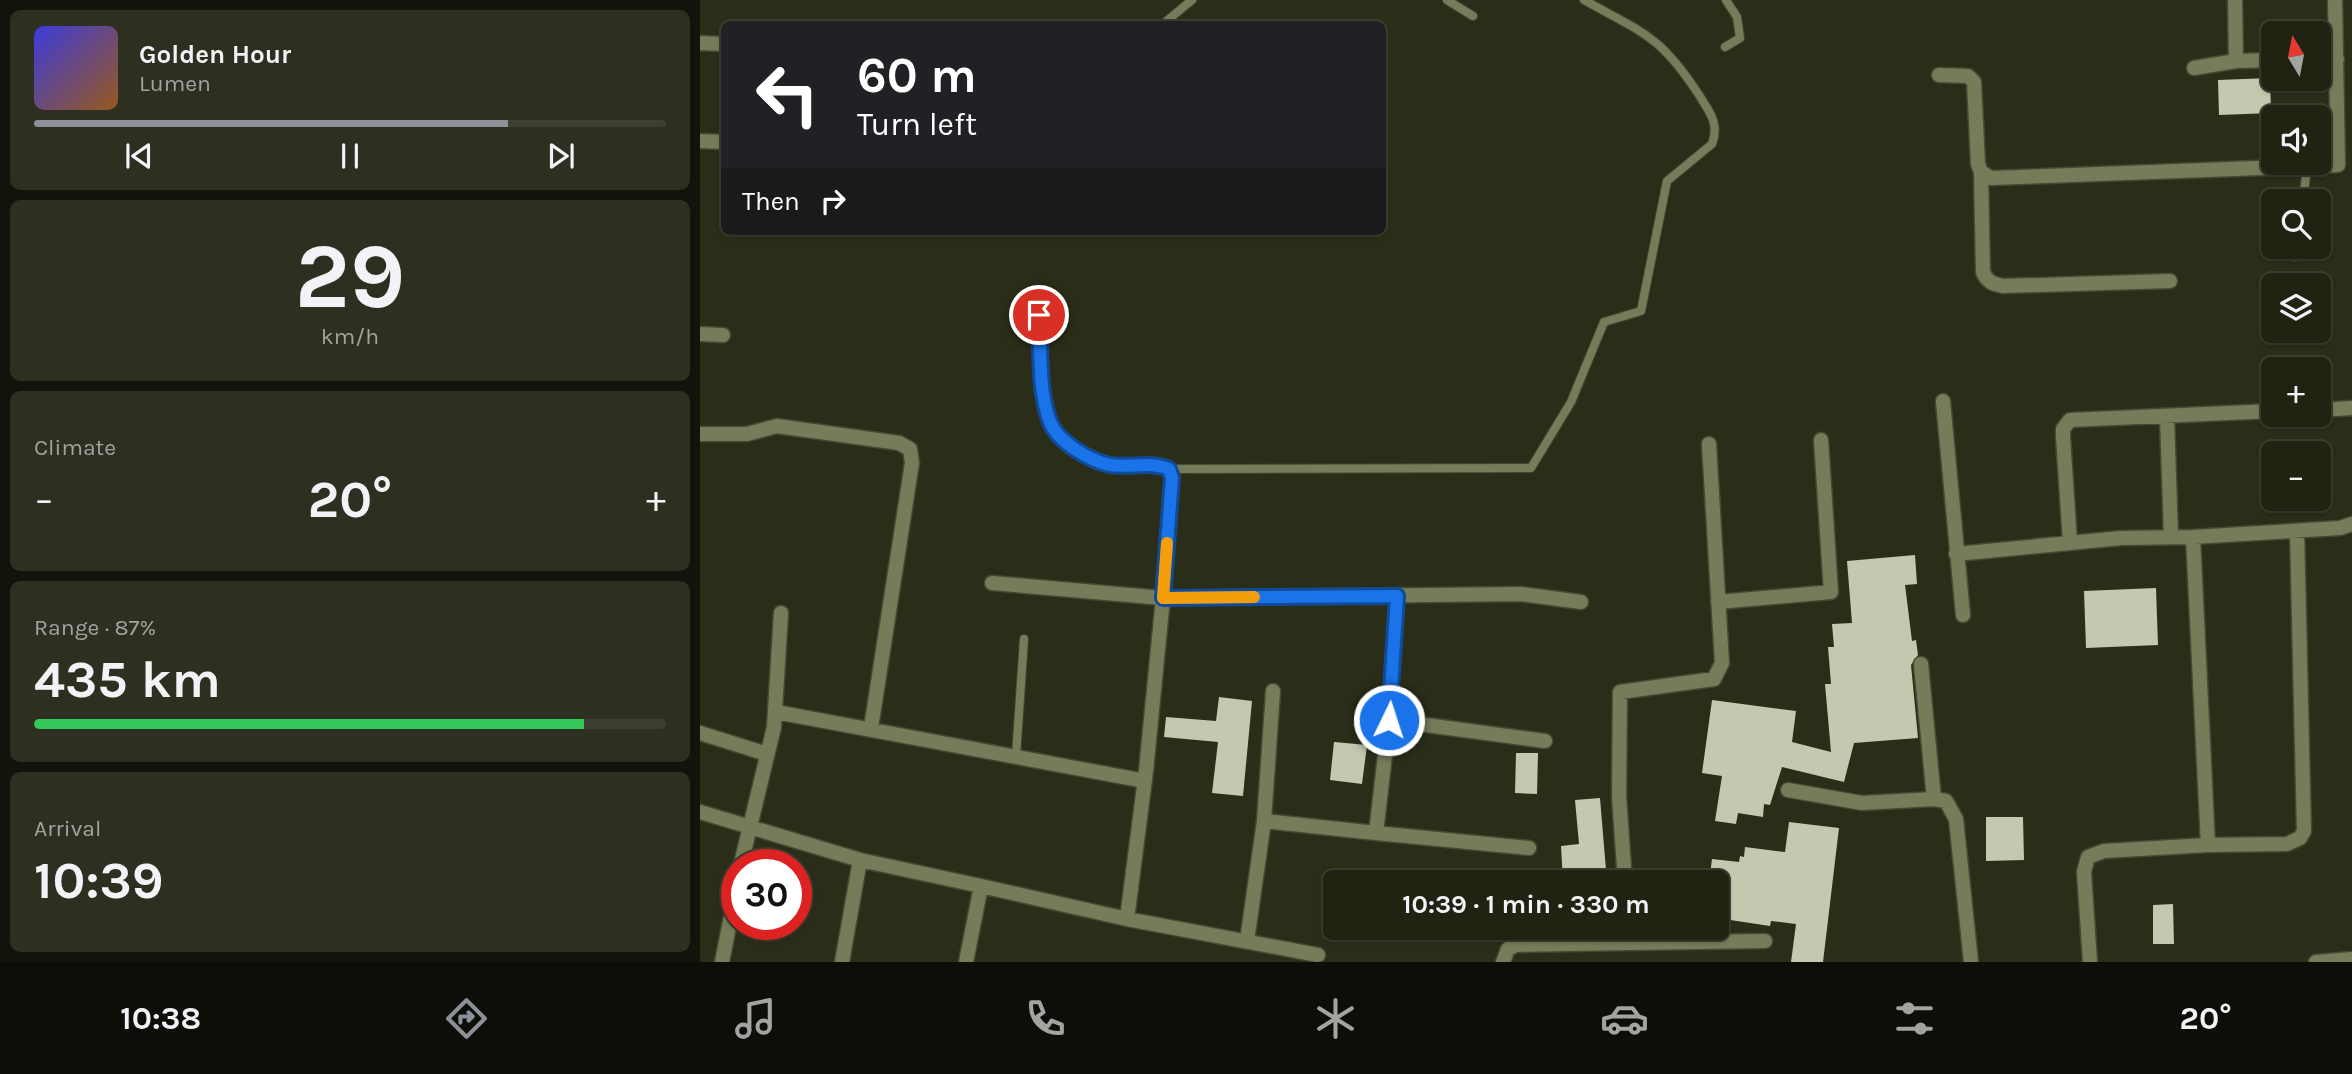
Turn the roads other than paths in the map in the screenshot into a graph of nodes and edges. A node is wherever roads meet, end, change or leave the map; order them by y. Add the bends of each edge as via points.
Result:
1 (1192, 0) edge
2 (1447, 0) edge
3 (1584, 0) edge
4 (1726, 0) edge
5 (2235, 0) edge
6 (2334, 0) edge
7 (1473, 16) dead end
8 (1167, 21) edge
9 (700, 43) edge
10 (721, 44) edge
11 (1725, 47) dead end
12 (2331, 59) edge
13 (2337, 59) junction
14 (2261, 60) edge
15 (2236, 61) junction
16 (2194, 68) dead end
17 (1939, 75) dead end
18 (700, 141) edge
19 (721, 142) edge
20 (2331, 165) edge
21 (2261, 169) edge
22 (1981, 172) junction
23 (2170, 281) dead end
24 (1039, 315) dead end
25 (700, 334) edge
26 (723, 335) dead end
27 (1943, 401) dead end
28 (2352, 408) edge
29 (2331, 409) edge
30 (2261, 412) edge
31 (2167, 416) junction
32 (700, 434) edge
33 (1821, 440) dead end
34 (1709, 444) dead end
35 (1169, 469) junction
36 (2352, 524) edge
37 (2297, 531) junction
38 (2171, 537) junction
39 (2193, 537) junction
40 (2070, 542) junction
41 (1956, 554) junction
42 (992, 583) dead end
43 (1397, 596) junction
44 (1163, 598) junction
45 (1581, 602) dead end
46 (1718, 602) junction
47 (780, 613) dead end
48 (1963, 615) dead end
49 (1024, 639) dead end
50 (1921, 664) dead end
51 (1273, 691) dead end
52 (776, 712) junction
53 (1389, 720) junction
54 (871, 728) junction
55 (700, 733) edge
56 (1545, 741) dead end
57 (767, 754) junction
58 (1016, 756) junction
59 (1145, 781) junction
60 (1788, 790) dead end
61 (1934, 799) junction
62 (700, 812) edge
63 (1264, 821) junction
64 (749, 826) junction
65 (1376, 833) junction
66 (2208, 845) junction
67 (1529, 848) dead end
68 (744, 849) edge
69 (860, 860) junction
70 (1624, 870) edge
71 (982, 886) junction
72 (1127, 919) junction
73 (726, 940) edge
74 (1629, 940) edge
75 (1247, 941) junction
76 (1765, 941) dead end
77 (1629, 943) junction
78 (1318, 955) dead end
79 (2352, 959) edge
80 (722, 962) edge
81 (842, 962) edge
82 (966, 962) edge
83 (1503, 962) edge
84 (1970, 962) edge
85 (2090, 962) edge
86 (2316, 962) edge

1 - 8 lane
2 - 7 lane
3 - 35 lane via 1637,27 1677,61 1713,118 1715,136 1712,144 1667,181 1642,311 1604,322 1571,402 1531,468
4 - 11 lane via 1741,29 1740,38
5 - 15 street
6 - 13 street
9 - 10 street
12 - 13 street
13 - 20 street via 2338,165
14 - 15 street
15 - 16 street
17 - 22 street via 1968,76 1974,82
18 - 19 street
21 - 22 street via 2002,180
22 - 23 street via 1986,280 2003,286
24 - 35 lane via 1046,408 1051,425 1063,440 1088,457 1111,465 1159,464
25 - 26 street
27 - 41 street
28 - 29 street
30 - 31 street
31 - 38 street
31 - 40 street via 2076,419 2066,424
32 - 54 street via 747,435 787,427 899,443 910,449 912,463
33 - 46 street via 1831,593
34 - 46 street
35 - 44 lane
36 - 37 street
37 - 39 street
37 - 66 street via 2304,831 2287,844
38 - 39 street
38 - 40 street
39 - 66 street
40 - 41 street
41 - 48 street
42 - 44 street
43 - 44 street
43 - 45 street via 1521,594
43 - 53 street
44 - 59 street
46 - 70 street via 1722,663 1714,678 1620,692
47 - 52 street
49 - 58 lane
50 - 61 street
51 - 63 street
52 - 54 street
52 - 57 street
53 - 56 street
53 - 65 street
54 - 58 street
55 - 57 street
57 - 64 street
58 - 59 street
59 - 72 street
60 - 61 street via 1861,803
61 - 84 street via 1945,802 1956,819
62 - 64 street
63 - 65 street
63 - 75 street
64 - 68 street
64 - 69 street
65 - 67 street
66 - 85 street via 2104,851 2088,858 2084,872
69 - 71 street
69 - 81 street
71 - 72 street
71 - 82 street
72 - 75 street
73 - 80 street
74 - 77 street
75 - 78 street
76 - 77 street
77 - 83 street via 1516,945 1508,949
79 - 86 street

